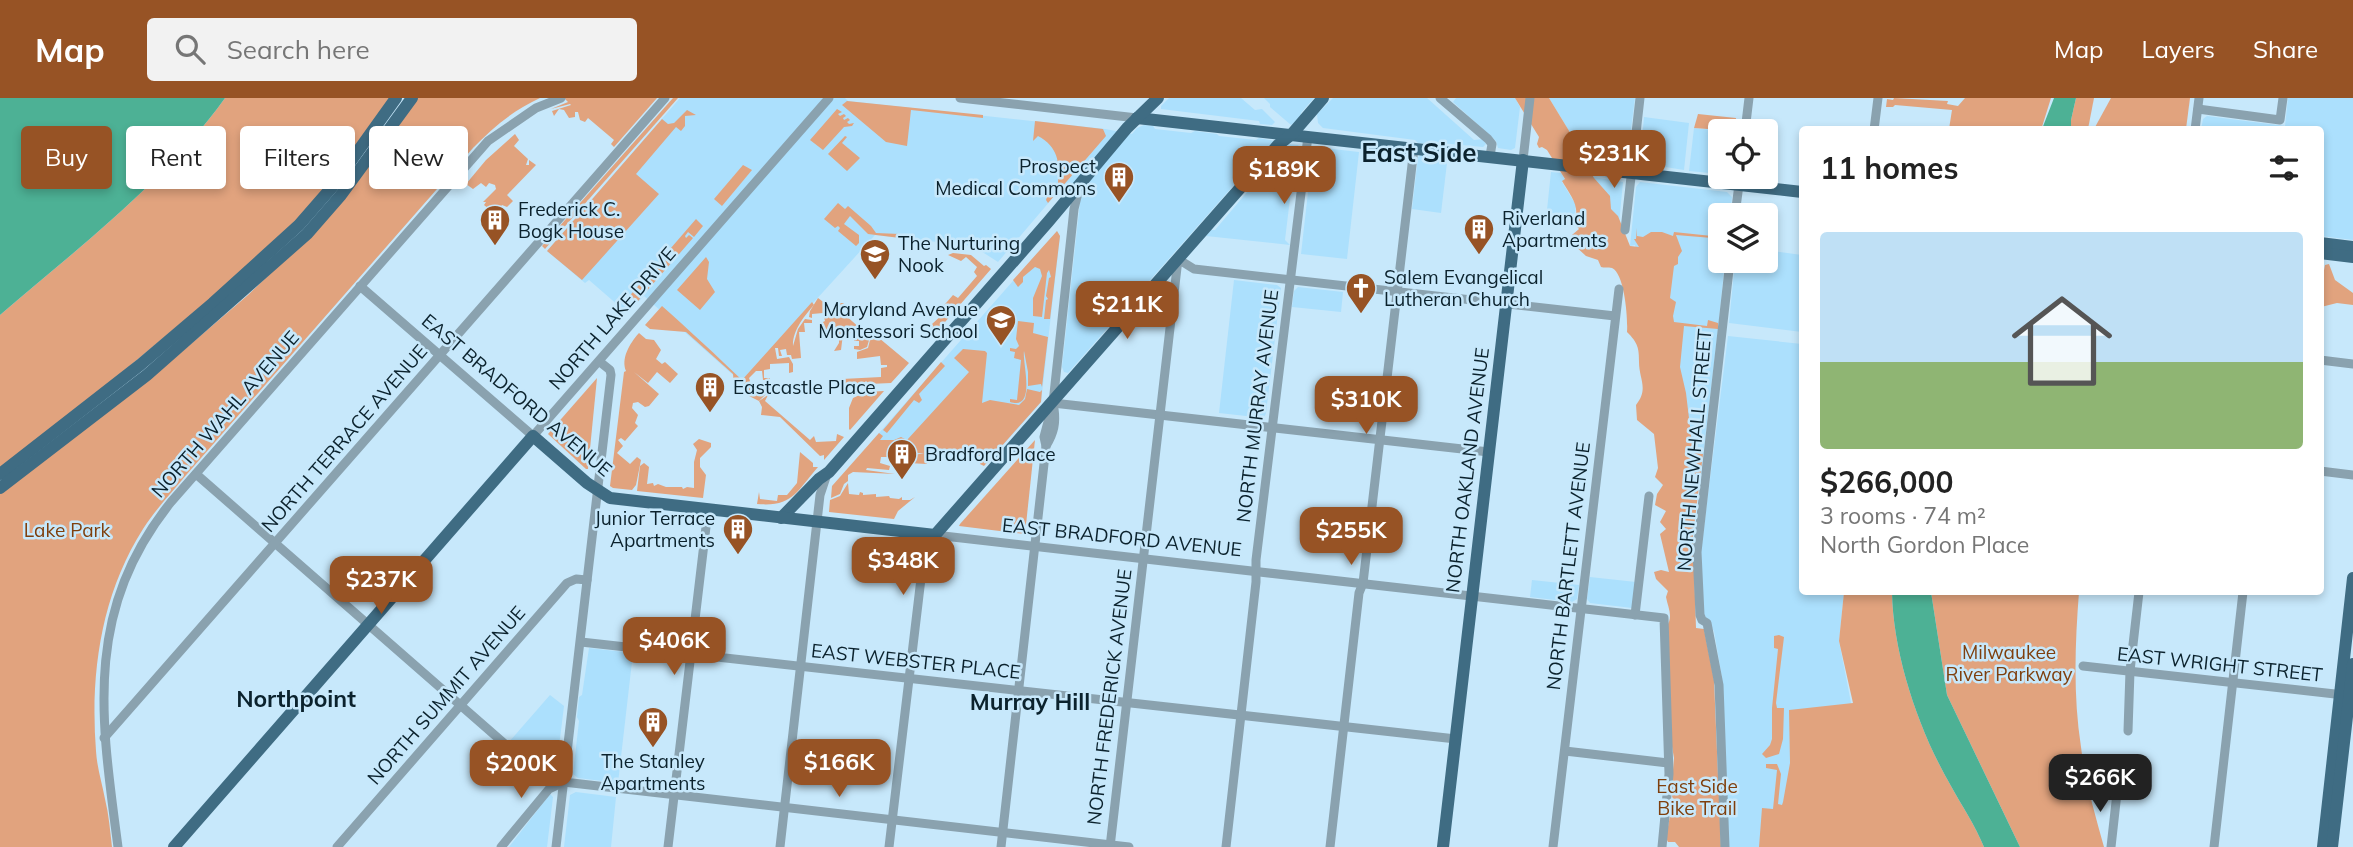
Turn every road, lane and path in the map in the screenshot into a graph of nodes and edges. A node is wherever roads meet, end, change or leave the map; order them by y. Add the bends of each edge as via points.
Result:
1 (396, 98) edge
2 (412, 98) edge
3 (561, 98) edge
4 (665, 98) edge
5 (829, 98) edge
6 (960, 98) edge
7 (1158, 98) edge
8 (1323, 98) edge
9 (1440, 98) edge
10 (1530, 98) edge
11 (1640, 98) edge
12 (1749, 98) edge
13 (1878, 98) edge
14 (2199, 98) edge
15 (2283, 98) edge
16 (998, 100) edge
17 (2198, 109) junction
18 (1138, 118) junction
19 (1746, 119) edge
20 (1874, 126) edge
21 (2196, 126) edge
22 (1292, 134) junction
23 (1308, 136) junction
24 (1414, 148) junction
25 (1490, 156) junction
26 (1523, 160) junction
27 (1631, 173) junction
28 (1708, 179) edge
29 (1082, 181) junction
30 (1778, 188) edge
31 (1799, 191) edge
32 (1625, 230) dead end
33 (2324, 243) edge
34 (2353, 247) edge
35 (2324, 253) edge
36 (2353, 257) edge
37 (1178, 259) junction
38 (1729, 273) edge
39 (1290, 280) junction
40 (360, 286) junction
41 (1619, 289) dead end
42 (1397, 292) junction
43 (1506, 304) junction
44 (1615, 316) junction
45 (440, 355) junction
46 (2324, 360) edge
47 (600, 362) junction
48 (2353, 364) edge
49 (1053, 403) junction
50 (1160, 415) junction
51 (1272, 428) junction
52 (533, 436) junction
53 (1380, 440) junction
54 (1489, 452) junction
55 (2324, 471) edge
56 (828, 473) junction
57 (0, 474) edge
58 (196, 474) junction
59 (2353, 475) edge
60 (0, 488) edge
61 (597, 490) junction
62 (1648, 496) dead end
63 (708, 510) junction
64 (781, 518) junction
65 (817, 522) junction
66 (935, 535) junction
67 (275, 542) junction
68 (1035, 547) junction
69 (1143, 559) junction
70 (1255, 572) junction
71 (2353, 578) edge
72 (587, 580) junction
73 (1363, 583) junction
74 (2139, 595) edge
75 (2243, 595) edge
76 (1472, 596) junction
77 (1581, 609) junction
78 (1634, 615) junction
79 (369, 625) junction
80 (581, 642) junction
81 (691, 655) junction
82 (2353, 664) edge
83 (801, 666) junction
84 (2082, 666) dead end
85 (2130, 671) junction
86 (909, 677) junction
87 (2232, 683) junction
88 (1018, 689) junction
89 (2348, 696) edge
90 (1126, 702) junction
91 (461, 705) junction
92 (1241, 715) junction
93 (1344, 726) junction
94 (2128, 731) dead end
95 (104, 738) junction
96 (1456, 739) junction
97 (1565, 751) junction
98 (1668, 763) junction
99 (564, 782) junction
100 (2118, 784) dead end
101 (675, 795) junction
102 (785, 807) junction
103 (892, 820) junction
104 (1002, 832) junction
105 (1110, 846) edge
106 (118, 847) edge
107 (174, 847) edge
108 (337, 847) edge
109 (501, 847) edge
110 (556, 847) edge
111 (668, 847) edge
112 (780, 847) edge
113 (889, 847) edge
114 (1001, 847) edge
115 (1129, 847) edge
116 (1227, 847) edge
117 (1330, 847) edge
118 (1444, 847) edge
119 (1553, 847) edge
120 (1662, 847) edge
121 (1725, 847) edge
122 (2111, 847) edge
123 (2214, 847) edge
124 (2323, 847) edge
125 (2332, 847) edge

1 - 57 main road via 334,186 299,225 140,365
2 - 60 main road via 307,234 147,375
3 - 40 street, NORTH WAHL AVENUE via 536,108 488,141
4 - 45 street, NORTH TERRACE AVENUE
5 - 47 street, NORTH LAKE DRIVE
6 - 16 street
7 - 18 main road
8 - 22 main road
9 - 25 street via 1488,139
10 - 26 street, NORTH OAKLAND AVENUE
11 - 27 street
12 - 19 street
13 - 20 street
14 - 17 street
15 - 17 street via 2280,120
16 - 18 street
17 - 21 street
18 - 22 main road
18 - 29 main road
22 - 23 main road
22 - 37 main road
23 - 24 main road
23 - 39 street, NORTH MURRAY AVENUE
24 - 25 main road
24 - 42 street
25 - 26 main road
26 - 27 main road
26 - 43 main road, NORTH OAKLAND AVENUE
27 - 28 main road
27 - 32 street
29 - 49 street via 1074,209
29 - 56 main road
30 - 31 main road
33 - 34 main road
35 - 36 main road
37 - 39 street via 1194,269
37 - 49 main road
37 - 50 street, NORTH FREDERICK AVENUE
38 - 121 street, NORTH NEWHALL STREET via 1697,552 1700,615 1707,623 1719,685
39 - 42 street
39 - 51 street, NORTH MURRAY AVENUE
40 - 45 street, EAST BRADFORD AVENUE
40 - 58 street, NORTH WAHL AVENUE
41 - 44 street, NORTH BARTLETT AVENUE
42 - 43 street
42 - 53 street
43 - 44 street
43 - 54 main road, NORTH OAKLAND AVENUE
44 - 77 street, NORTH BARTLETT AVENUE
45 - 52 street, EAST BRADFORD AVENUE
45 - 67 street, NORTH TERRACE AVENUE
46 - 48 street
47 - 52 street, NORTH LAKE DRIVE
47 - 61 street via 611,375
49 - 50 street
49 - 66 main road
49 - 68 street via 1045,430
50 - 51 street
50 - 69 street, NORTH FREDERICK AVENUE
51 - 53 street
51 - 70 street, NORTH MURRAY AVENUE
52 - 61 main road, EAST BRADFORD AVENUE
52 - 79 main road, NORTH LAKE DRIVE
53 - 54 street
53 - 73 street
54 - 76 main road, NORTH OAKLAND AVENUE
55 - 59 street
56 - 64 main road
56 - 65 street
58 - 67 street
58 - 95 street, NORTH WAHL AVENUE via 147,533 121,590 103,670
61 - 63 main road, EAST BRADFORD AVENUE via 610,498
61 - 72 street
62 - 78 street
63 - 64 main road, EAST BRADFORD AVENUE
63 - 81 street
64 - 65 main road, EAST BRADFORD AVENUE
65 - 66 main road, EAST BRADFORD AVENUE
65 - 83 street
66 - 68 street, EAST BRADFORD AVENUE
66 - 86 street via 925,545
67 - 79 street
67 - 95 street, NORTH TERRACE AVENUE
68 - 69 street, EAST BRADFORD AVENUE
68 - 88 street
69 - 70 street, EAST BRADFORD AVENUE
69 - 90 street, NORTH FREDERICK AVENUE
70 - 73 street, EAST BRADFORD AVENUE
70 - 92 street, NORTH MURRAY AVENUE
71 - 89 main road
72 - 80 street
72 - 91 street, NORTH SUMMIT AVENUE via 567,583
73 - 76 street, EAST BRADFORD AVENUE
73 - 93 street
74 - 85 street
75 - 87 street
76 - 77 street, EAST BRADFORD AVENUE
76 - 96 main road, NORTH OAKLAND AVENUE
77 - 78 street, EAST BRADFORD AVENUE
77 - 97 street, NORTH BARTLETT AVENUE
78 - 98 street, EAST BRADFORD AVENUE via 1664,618
79 - 91 street
79 - 107 main road, NORTH LAKE DRIVE
80 - 81 street, EAST WEBSTER PLACE
80 - 99 street
81 - 83 street, EAST WEBSTER PLACE
81 - 101 street
82 - 89 main road
83 - 86 street, EAST WEBSTER PLACE
83 - 102 street
84 - 85 street, EAST WRIGHT STREET
85 - 87 street, EAST WRIGHT STREET
85 - 94 street
86 - 88 street, EAST WEBSTER PLACE
86 - 103 street
87 - 89 street, EAST WRIGHT STREET
87 - 123 street
88 - 90 street, EAST WEBSTER PLACE
88 - 104 street
89 - 124 main road
89 - 125 main road
90 - 92 street, EAST WEBSTER PLACE
90 - 105 street, NORTH FREDERICK AVENUE
91 - 99 street via 546,780
91 - 108 street, NORTH SUMMIT AVENUE
92 - 93 street, EAST WEBSTER PLACE
92 - 116 street, NORTH MURRAY AVENUE
93 - 96 street, EAST WEBSTER PLACE
93 - 117 street
95 - 106 street, NORTH WAHL AVENUE
96 - 118 main road, NORTH OAKLAND AVENUE
97 - 98 street
97 - 119 street, NORTH BARTLETT AVENUE
98 - 120 street
99 - 101 street
99 - 109 street via 549,789
99 - 110 street
100 - 122 street
101 - 102 street
101 - 111 street
102 - 103 street
102 - 112 street
103 - 104 street
103 - 113 street
104 - 105 street
104 - 114 street
105 - 115 street

